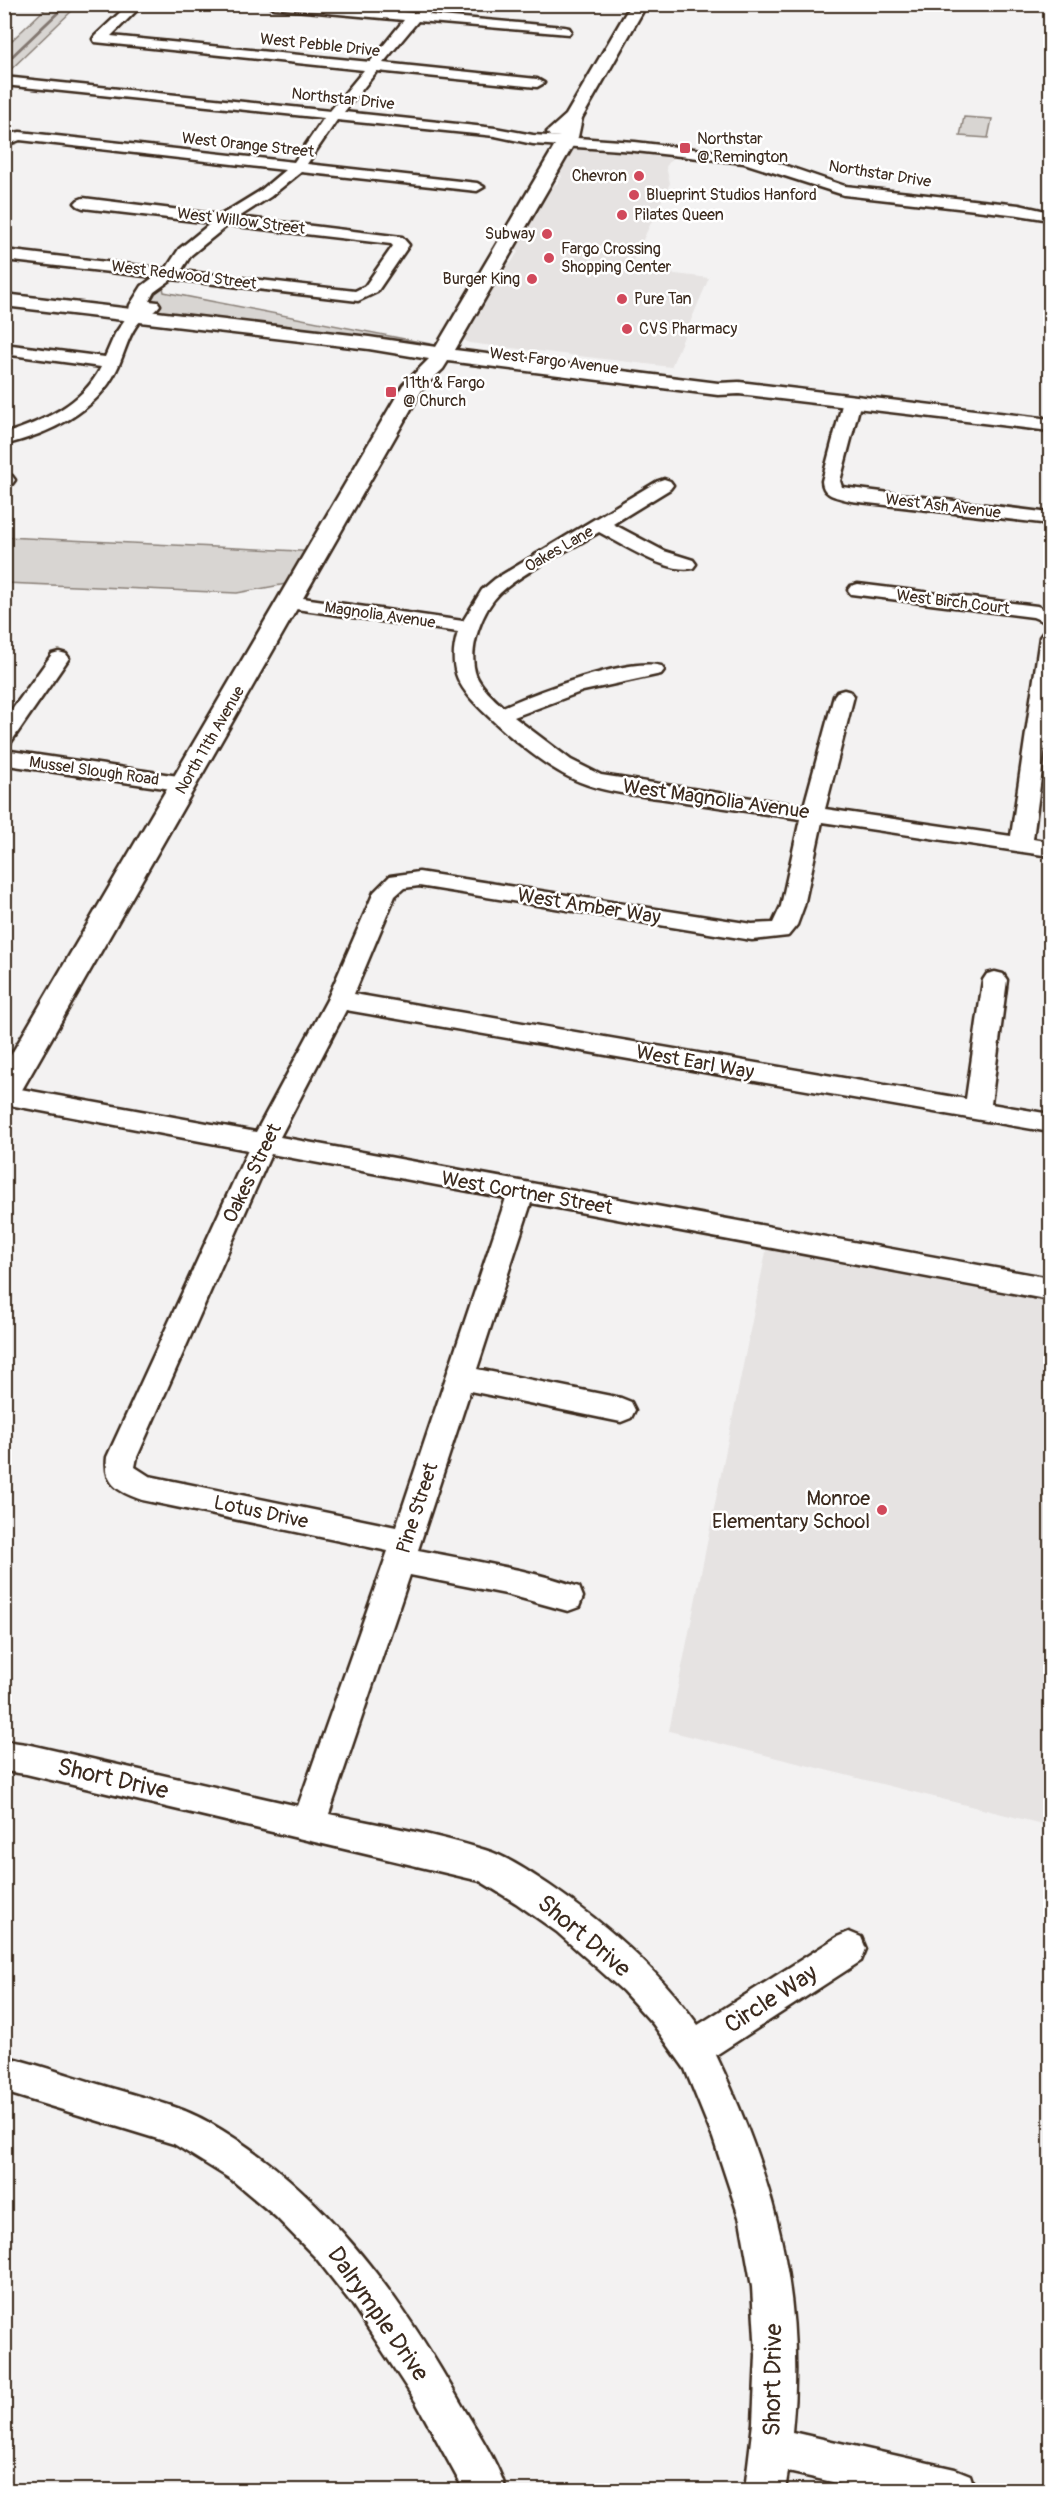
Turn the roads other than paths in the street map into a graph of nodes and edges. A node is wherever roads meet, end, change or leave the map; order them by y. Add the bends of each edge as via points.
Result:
1 (137, 4) edge
2 (273, 4) edge
3 (437, 4) edge
4 (639, 4) edge
5 (415, 18) junction
6 (564, 31) dead end
7 (374, 66) junction
8 (4, 81) edge
9 (537, 83) dead end
10 (333, 116) junction
11 (10, 139) edge
12 (559, 140) junction
13 (296, 168) junction
14 (477, 187) dead end
15 (83, 202) dead end
16 (509, 204) junction
17 (1050, 216) edge
18 (225, 219) junction
19 (4, 255) edge
20 (500, 257) junction
21 (166, 277) junction
22 (363, 295) joint
23 (4, 300) edge
24 (136, 315) junction
25 (4, 349) edge
26 (434, 350) junction
27 (110, 363) junction
28 (852, 401) junction
29 (1050, 425) edge
30 (4, 440) edge
31 (664, 485) dead end
32 (1050, 519) edge
33 (601, 525) junction
34 (686, 564) dead end
35 (858, 590) dead end
36 (289, 602) junction
37 (1049, 616) edge
38 (470, 628) junction
39 (1050, 638) edge
40 (59, 658) dead end
41 (654, 670) dead end
42 (844, 696) dead end
43 (501, 715) junction
44 (4, 737) edge
45 (4, 756) edge
46 (185, 784) junction
47 (814, 814) junction
48 (1021, 844) junction
49 (1050, 849) edge
50 (398, 881) joint
51 (995, 980) dead end
52 (339, 1000) junction
53 (4, 1095) edge
54 (977, 1111) junction
55 (1050, 1123) edge
56 (263, 1144) junction
57 (521, 1192) junction
58 (1050, 1289) edge
59 (459, 1377) junction
60 (621, 1410) dead end
61 (120, 1473) joint
62 (403, 1551) junction
63 (568, 1598) dead end
64 (4, 1756) edge
65 (309, 1823) junction
66 (849, 1948) dead end
67 (693, 2049) junction
68 (4, 2074) edge
69 (772, 2448) junction
70 (486, 2490) edge
71 (765, 2490) edge
72 (955, 2490) edge

1 - 7 street, West Pebble Drive via 100,39
2 - 5 street
3 - 5 street
4 - 12 main road, North 11th Avenue
5 - 6 street
5 - 7 street
7 - 9 street, West Pebble Drive
7 - 10 street
8 - 10 street, Northstar Drive
10 - 12 street, Northstar Drive
10 - 13 street
11 - 13 street, West Orange Street
12 - 16 main road, North 11th Avenue
12 - 17 street, Northstar Drive via 746,159 844,189
12 - 20 main road, North 11th Avenue
13 - 14 street, West Orange Street
13 - 18 street via 265,194
15 - 18 street, West Willow Street
16 - 20 main road, North 11th Avenue via 511,213 492,246
16 - 26 main road, North 11th Avenue
18 - 21 street via 185,252
18 - 22 street, West Willow Street via 400,242 392,261
19 - 21 street, West Redwood Street
20 - 26 main road, North 11th Avenue
21 - 22 street, West Redwood Street
21 - 24 street via 164,291
23 - 24 main road, West Fargo Avenue
24 - 26 main road, West Fargo Avenue
24 - 27 street
25 - 27 street
26 - 28 main road, West Fargo Avenue via 657,382
26 - 36 main road, North 11th Avenue via 436,365 414,385
27 - 30 street via 94,391 80,404 38,428
28 - 29 main road, West Fargo Avenue
28 - 32 street, West Ash Avenue via 831,481 835,491
31 - 33 street, Oakes Lane
33 - 34 street via 657,555
33 - 38 street, Oakes Lane via 496,587
35 - 37 street, West Birch Court
36 - 38 street, Magnolia Avenue
36 - 46 main road, North 11th Avenue
38 - 43 street, West Magnolia Avenue via 464,657 466,676 479,695
39 - 48 street
40 - 44 street
41 - 43 street via 563,689
42 - 47 street
43 - 47 street, West Magnolia Avenue via 576,772 593,780
45 - 46 street, Mussel Slough Road
46 - 53 main road, North 11th Avenue
47 - 48 street, West Magnolia Avenue
47 - 50 street, West Amber Way via 789,916 780,931 752,932 439,881
48 - 49 street, West Magnolia Avenue
50 - 52 street, Oakes Street via 385,892
51 - 54 street
52 - 54 street, West Earl Way
52 - 56 street, Oakes Street
53 - 56 street, West Cortner Street
54 - 55 street, West Earl Way
56 - 57 street, West Cortner Street
56 - 61 street, Oakes Street via 122,1457
57 - 58 street, West Cortner Street
57 - 59 street, Pine Street
59 - 60 street
59 - 62 street, Pine Street
61 - 62 street, Lotus Drive via 142,1487
62 - 63 street, Lotus Drive
62 - 65 street, Pine Street
64 - 65 street, Short Drive
65 - 67 street, Short Drive via 458,1858 509,1877 604,1947 662,2006
66 - 67 street, Circle Way
67 - 69 street, Short Drive via 724,2116 752,2192 770,2269 776,2322
68 - 70 street, Dalrymple Drive via 194,2134 298,2209 366,2288 445,2413
69 - 71 street, Short Drive
69 - 72 street

